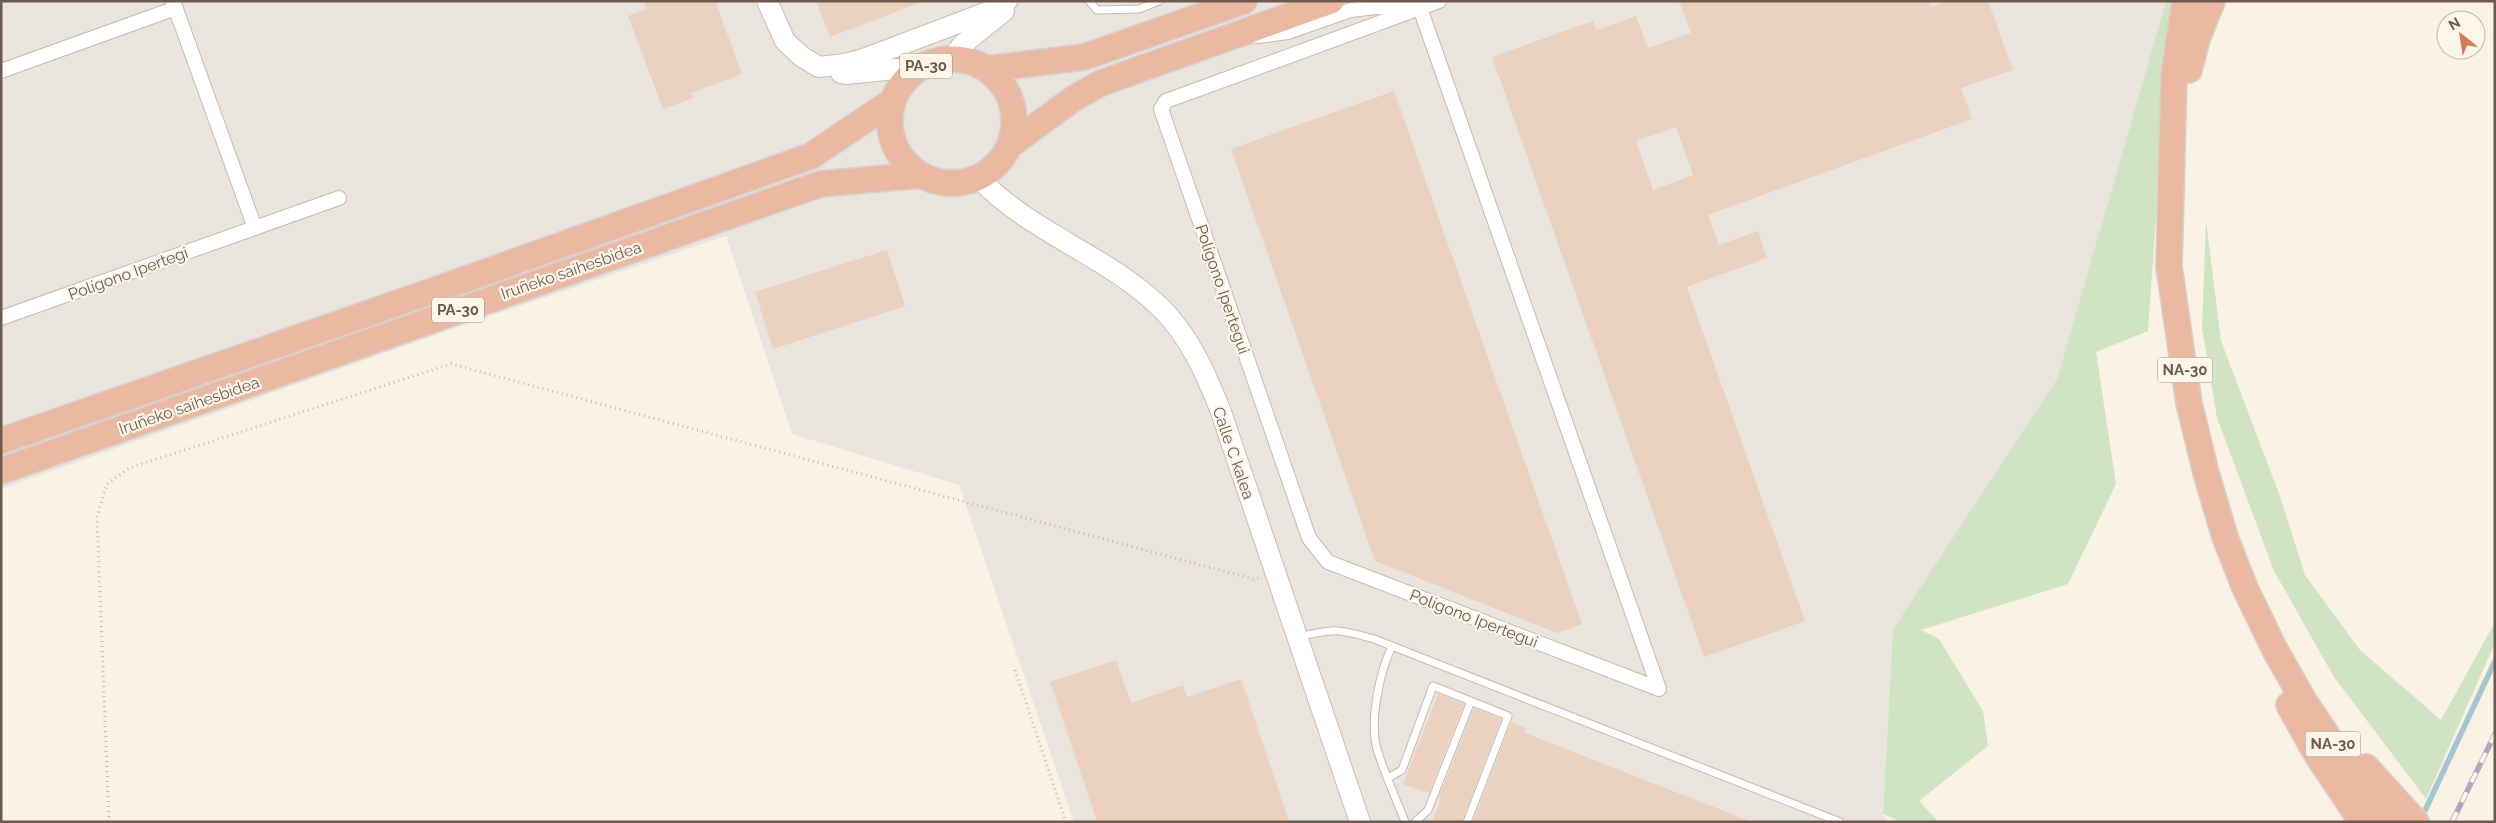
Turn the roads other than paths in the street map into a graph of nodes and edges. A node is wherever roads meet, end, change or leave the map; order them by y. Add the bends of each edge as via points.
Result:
1 (767, 1) edge
2 (1009, 1) edge
3 (1089, 1) edge
4 (1159, 1) edge
5 (1244, 1) edge
6 (1331, 1) edge
7 (1439, 1) edge
8 (2185, 1) edge
9 (2212, 1) edge
10 (174, 4) edge
11 (1420, 8) junction
12 (1213, 43) junction
13 (952, 59) junction
14 (820, 67) junction
15 (986, 69) junction
16 (1, 71) edge
17 (916, 71) junction
18 (893, 101) junction
19 (2172, 143) junction
20 (1010, 145) junction
21 (921, 175) junction
22 (979, 178) junction
23 (339, 198) dead end
24 (255, 228) junction
25 (1, 318) edge
26 (1, 441) edge
27 (1, 471) edge
28 (2245, 588) junction
29 (1296, 638) junction
30 (1392, 646) junction
31 (1471, 700) junction
32 (1388, 778) junction
33 (2359, 786) junction
34 (1360, 822) edge
35 (1405, 822) edge
36 (1415, 822) edge
37 (1467, 822) edge
38 (1840, 822) edge
39 (2362, 822) edge
40 (2389, 822) edge
41 (2416, 822) edge

1 - 14 street via 785,41
2 - 13 street via 998,16 962,45
2 - 14 street via 866,58
3 - 4 lane via 1097,10 1139,9
5 - 15 highway, PA-30 via 1084,57
6 - 12 highway, PA-30
7 - 11 street
8 - 19 highway, NA-30 via 2174,76
9 - 19 highway, NA-30 via 2197,39
10 - 16 street
10 - 24 street
11 - 11 street, Polígono Ipertegui via 1629,605 1659,689 1328,562 1310,538 1161,109 1166,101
11 - 12 street via 1352,10 1288,32
12 - 20 highway, PA-30 via 1101,84 1073,99
13 - 15 highway, PA-30
13 - 17 highway, PA-30 via 933,62
14 - 17 street via 846,74 896,69
15 - 20 highway, PA-30 via 1002,84 1012,103 1014,124
17 - 18 highway, PA-30 via 902,84
18 - 21 highway, PA-30 via 890,122 894,143 904,161
18 - 26 highway, Iruñeko saihesbidea / PA-30 via 811,156
19 - 28 highway, NA-30 via 2170,267 2189,403 2225,537
20 - 22 highway, PA-30 via 992,169
21 - 22 highway, PA-30 via 939,182 960,183
21 - 27 highway, Iruñeko saihesbidea / PA-30 via 820,184
22 - 29 street, Calle C kalea via 997,197 1025,217 1124,278 1161,308 1186,338 1205,370 1221,412
23 - 24 street, Polígono Ipertegi
24 - 25 street, Polígono Ipertegi
28 - 33 highway, NA-30 via 2304,701
28 - 33 highway via 2266,662 2317,755
29 - 30 lane via 1340,629
29 - 34 street, Calle C kalea
30 - 32 lane via 1379,686 1375,717 1377,747
30 - 38 lane
31 - 32 lane via 1433,686 1402,770
31 - 36 lane via 1428,810
31 - 37 lane via 1508,716
32 - 35 lane
33 - 39 highway
33 - 40 highway, NA-30
33 - 41 highway

